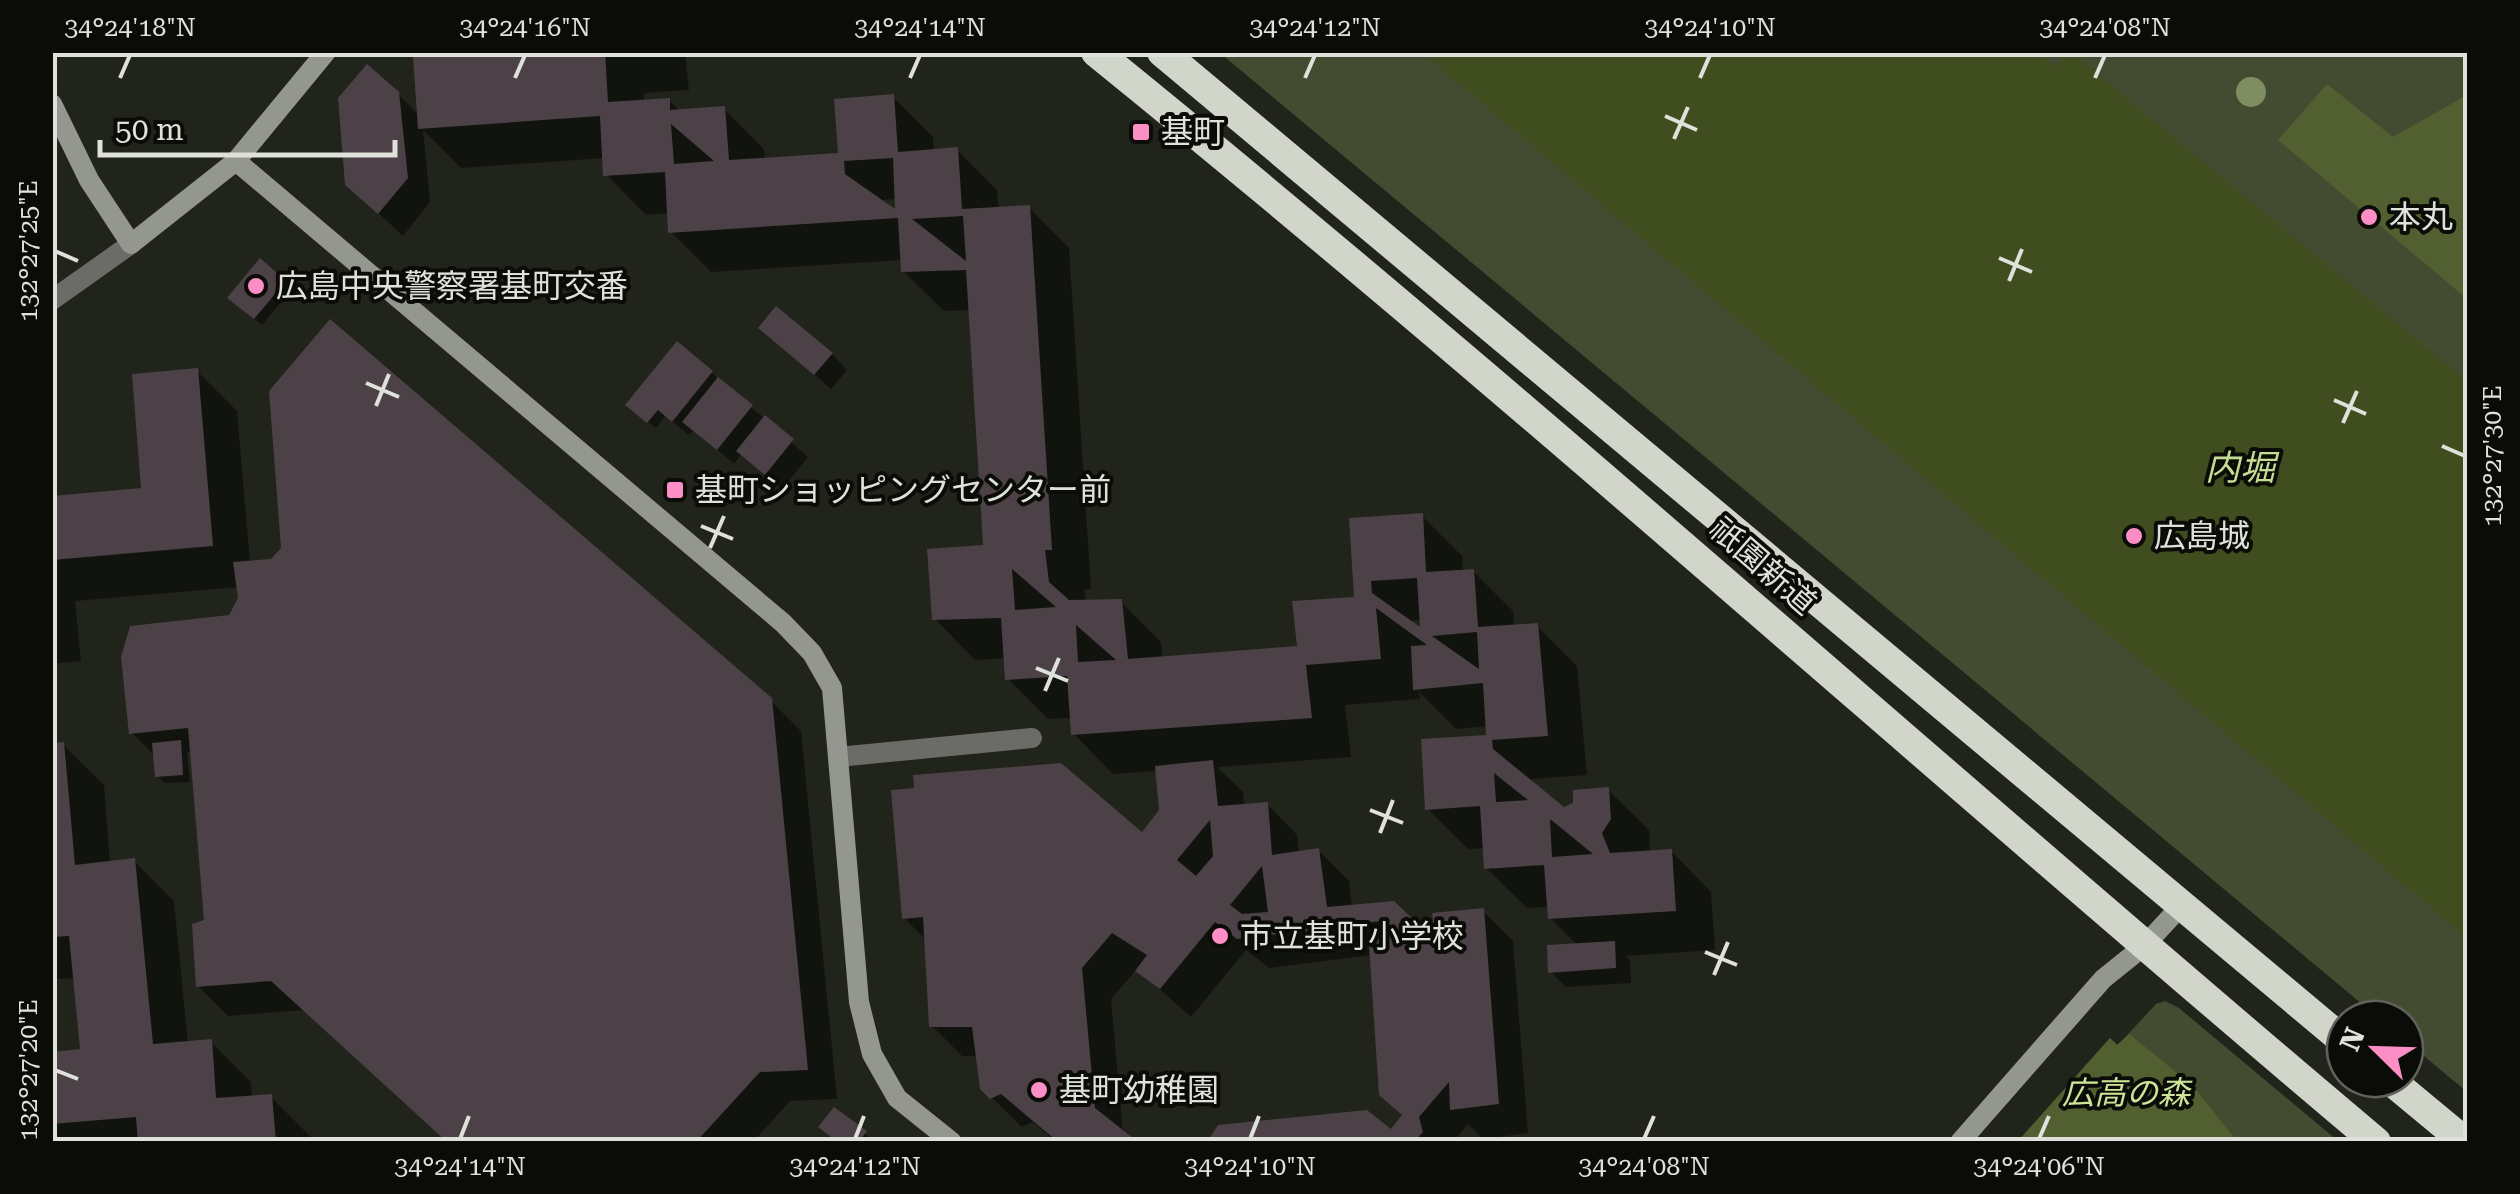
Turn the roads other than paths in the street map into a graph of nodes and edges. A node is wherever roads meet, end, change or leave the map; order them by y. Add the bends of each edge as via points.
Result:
1 (326, 52) edge
2 (1096, 52) edge
3 (1162, 52) edge
4 (52, 104) edge
5 (236, 161) junction
6 (131, 244) junction
7 (52, 300) edge
8 (1032, 738) dead end
9 (838, 756) junction
10 (2180, 906) junction
11 (2144, 946) junction
12 (2325, 1026) edge
13 (2414, 1099) edge
14 (952, 1142) edge
15 (1960, 1142) edge
16 (2376, 1142) edge
17 (2465, 1142) edge

1 - 5 street
2 - 11 highway, 祇園新道 via 1706,562
3 - 10 highway, 祇園新道
4 - 6 street via 89,180
5 - 6 street
5 - 9 street via 783,622 832,688
6 - 7 street
8 - 9 street
9 - 14 street via 859,1002 872,1054 897,1098
10 - 11 street
10 - 12 highway, 祇園新道
11 - 15 street via 2104,979
11 - 16 highway, 祇園新道
13 - 17 highway

